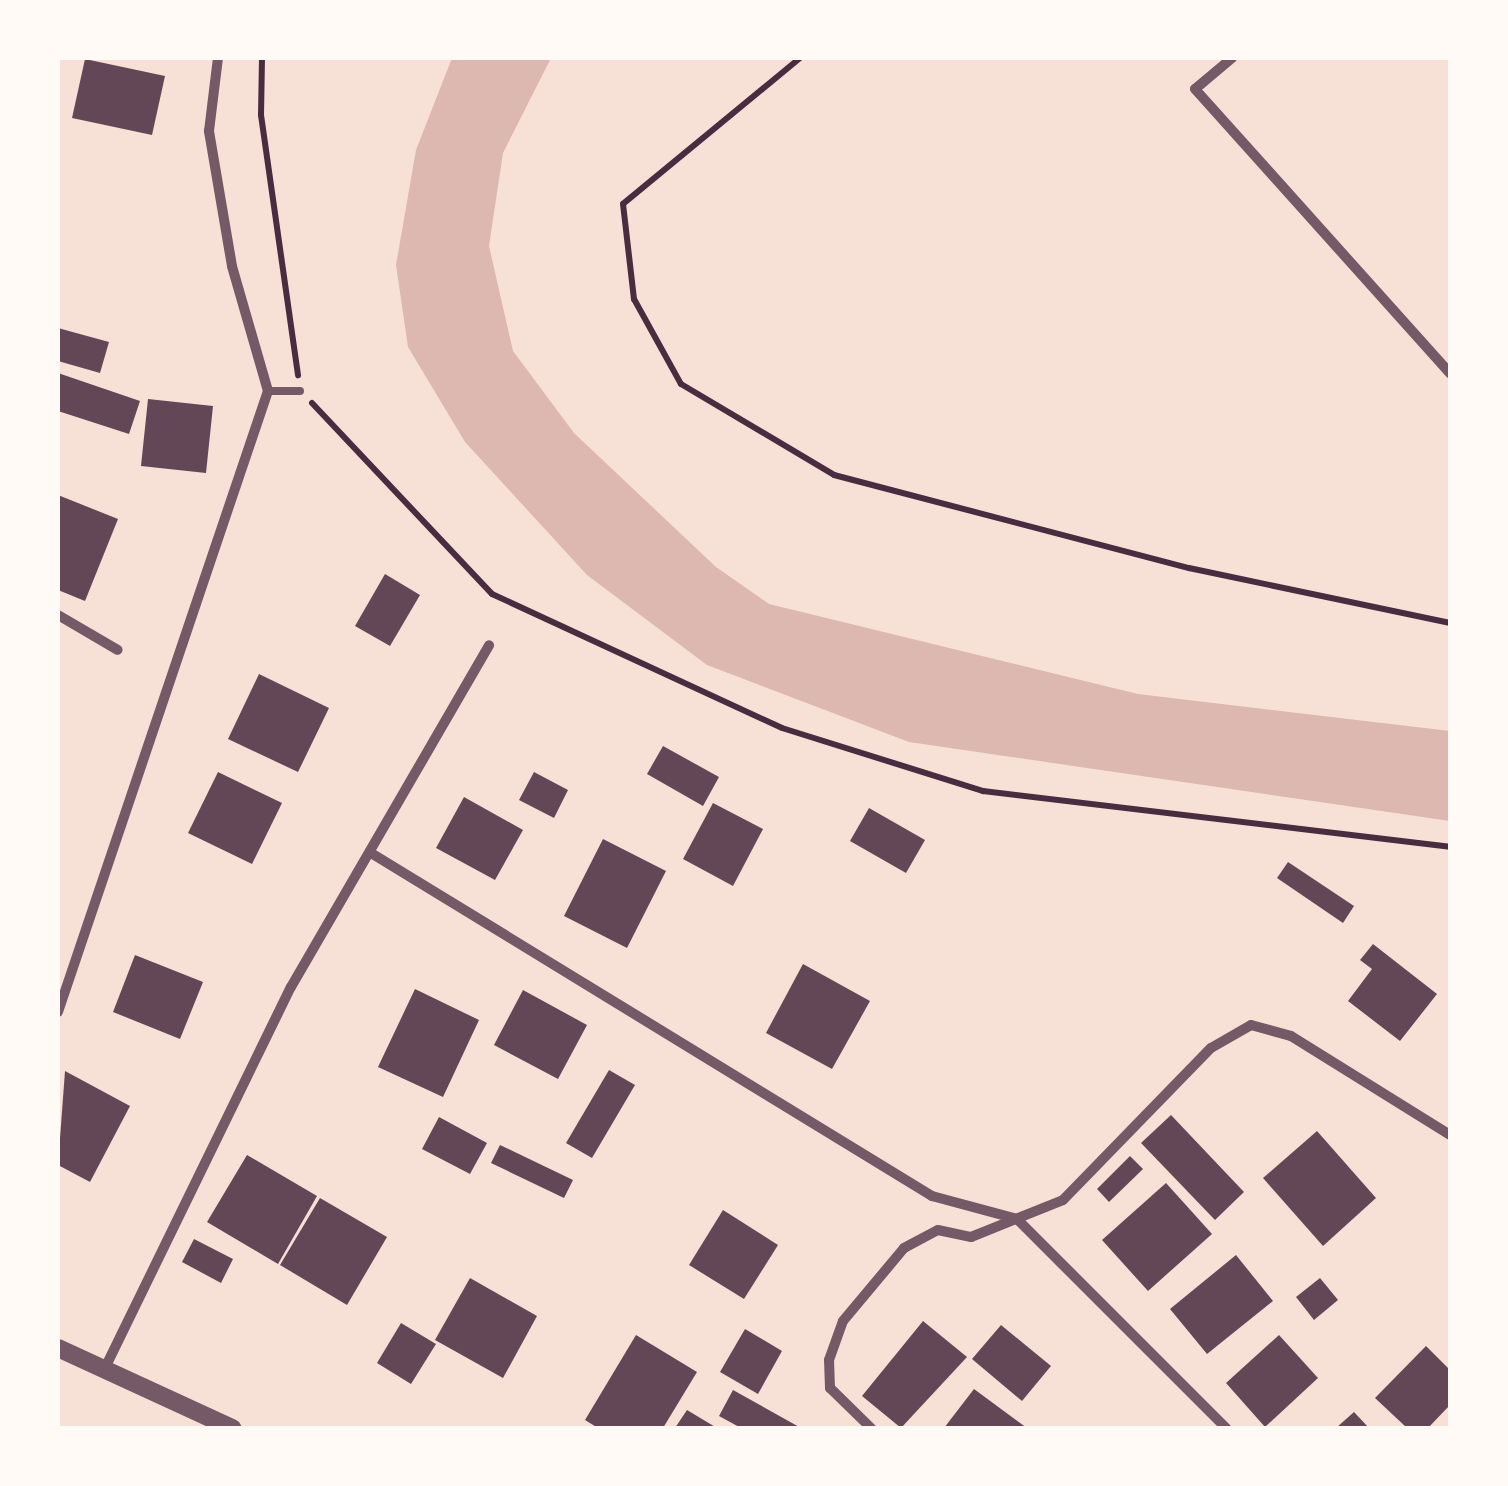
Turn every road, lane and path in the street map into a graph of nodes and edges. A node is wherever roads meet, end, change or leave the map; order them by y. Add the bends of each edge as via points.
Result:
1 (218, 58) edge
2 (262, 58) edge
3 (800, 58) edge
4 (1232, 58) edge
5 (1450, 374) edge
6 (268, 391) junction
7 (300, 391) junction
8 (58, 615) edge
9 (1450, 623) edge
10 (489, 644) dead end
11 (118, 650) dead end
12 (1450, 847) edge
13 (370, 852) junction
14 (58, 1012) edge
15 (1450, 1134) edge
16 (1016, 1219) junction
17 (58, 1348) edge
18 (104, 1370) junction
19 (232, 1428) edge
20 (871, 1428) edge
21 (1226, 1428) edge

1 - 6 street via 209,131 232,266
2 - 7 path via 271,202
3 - 9 path via 623,204 634,299 681,384 834,475 1190,568
4 - 5 street via 1195,89
6 - 7 lane
6 - 14 street
7 - 12 path via 492,594 782,728 983,791
8 - 11 street
10 - 13 street
13 - 16 street via 932,1196
13 - 18 street via 291,986
15 - 16 street via 1291,1036 1251,1025 1211,1048 1063,1200
16 - 20 street via 971,1236 938,1230 904,1248 843,1321 830,1388
16 - 21 street
17 - 18 street
18 - 19 street

